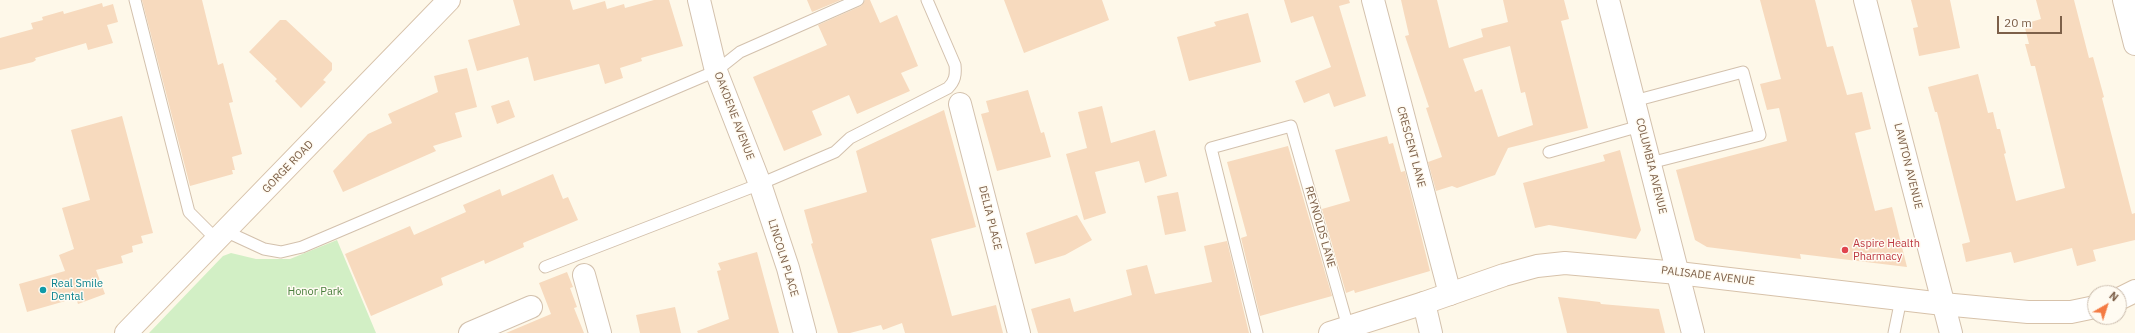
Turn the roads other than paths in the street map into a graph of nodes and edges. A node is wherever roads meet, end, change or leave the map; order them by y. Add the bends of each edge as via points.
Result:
1 (135, 0) edge
2 (449, 0) edge
3 (699, 0) edge
4 (858, 0) edge
5 (927, 0) edge
6 (1373, 0) edge
7 (1608, 0) edge
8 (1866, 0) edge
9 (2124, 0) edge
10 (2135, 44) edge
11 (716, 72) junction
12 (1634, 101) junction
13 (960, 104) dead end
14 (1640, 126) junction
15 (1549, 152) dead end
16 (1650, 163) junction
17 (760, 184) junction
18 (221, 236) junction
19 (545, 267) dead end
20 (1678, 273) junction
21 (584, 275) dead end
22 (1450, 294) junction
23 (1901, 299) junction
24 (1424, 303) junction
25 (1943, 304) junction
26 (531, 307) dead end
27 (2087, 309) edge
28 (1339, 330) edge
29 (126, 333) edge
30 (470, 333) edge
31 (600, 333) edge
32 (805, 333) edge
33 (1019, 333) edge
34 (1257, 333) edge
35 (1431, 333) edge
36 (1693, 333) edge
37 (1894, 333) edge
38 (1950, 333) edge

1 - 18 lane via 189,212
2 - 18 street, GORGE ROAD
3 - 11 street, OAKDENE AVENUE
4 - 11 lane via 740,52
5 - 17 lane via 955,65 954,82 948,88 850,138 835,152
6 - 22 street, CRESCENT LANE
7 - 12 street, COLUMBIA AVENUE
8 - 25 street, LAWTON AVENUE
9 - 10 street
11 - 17 street, OAKDENE AVENUE
11 - 18 lane via 302,247 281,252
12 - 14 street, COLUMBIA AVENUE
12 - 16 lane via 1743,72 1760,135
13 - 33 street, DELIA PLACE
14 - 15 lane
14 - 16 street, COLUMBIA AVENUE
16 - 20 street, COLUMBIA AVENUE
17 - 19 lane
17 - 32 street, LINCOLN PLACE via 788,268
18 - 29 street, GORGE ROAD
20 - 22 street, PALISADE AVENUE via 1565,263 1537,266
20 - 23 street, PALISADE AVENUE
20 - 36 street, COLUMBIA AVENUE
21 - 31 street
22 - 24 street, PALISADE AVENUE
23 - 25 street, PALISADE AVENUE
23 - 37 lane
24 - 28 street, PALISADE AVENUE
24 - 35 street
25 - 27 street, PALISADE AVENUE via 2028,312 2071,312
25 - 38 street, LAWTON AVENUE
26 - 30 street
28 - 34 lane, REYNOLDS LANE via 1291,126 1211,148

